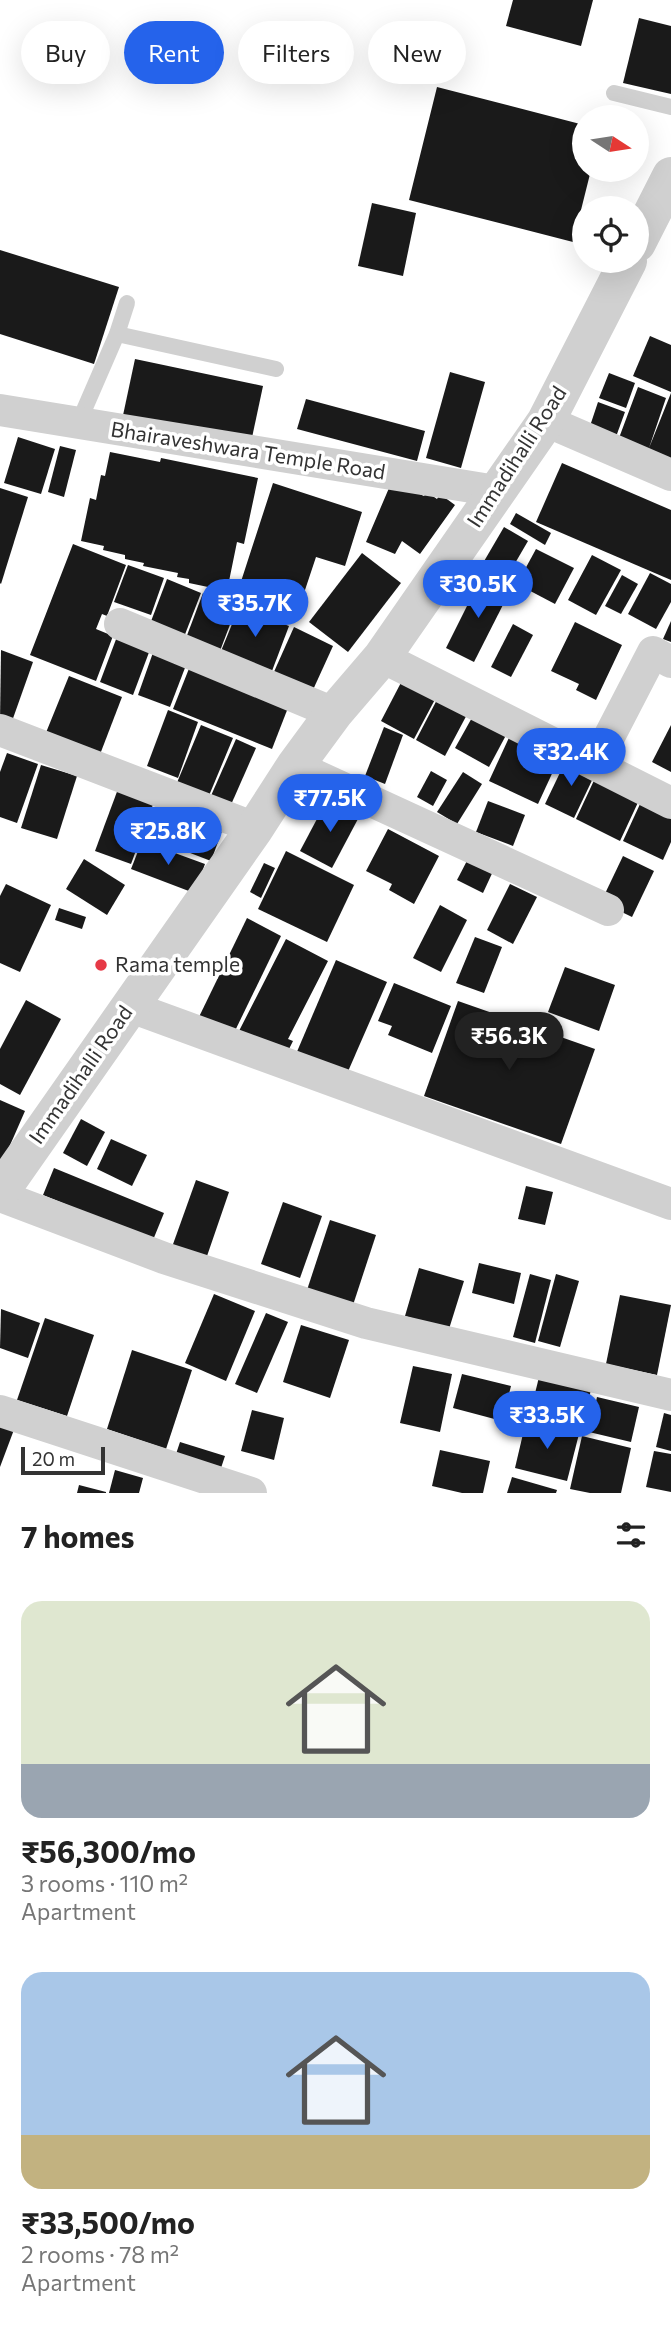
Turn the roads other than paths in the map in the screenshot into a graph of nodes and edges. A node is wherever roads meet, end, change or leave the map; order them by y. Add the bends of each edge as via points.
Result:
1 (614, 93) dead end
2 (671, 107) edge
3 (671, 176) edge
4 (649, 219) edge
5 (622, 273) edge
6 (127, 303) dead end
7 (117, 334) junction
8 (276, 369) dead end
9 (0, 410) edge
10 (546, 421) junction
11 (78, 424) junction
12 (671, 475) edge
13 (496, 491) junction
14 (120, 624) dead end
15 (382, 657) junction
16 (671, 662) edge
17 (334, 713) junction
18 (0, 730) edge
19 (595, 764) junction
20 (295, 766) junction
21 (671, 803) edge
22 (255, 828) junction
23 (608, 910) dead end
24 (128, 1006) junction
25 (0, 1194) edge
26 (671, 1204) edge
27 (671, 1395) edge
28 (0, 1411) edge
29 (251, 1493) edge

1 - 2 lane
3 - 4 street
5 - 10 street, Immadihalli Road
6 - 7 lane
7 - 8 lane
7 - 11 lane
9 - 11 street, Bhairaveshwara Temple Road
10 - 12 street
10 - 13 street, Immadihalli Road
11 - 13 street, Bhairaveshwara Temple Road
13 - 15 street, Immadihalli Road
14 - 17 street
15 - 17 street, Immadihalli Road
15 - 19 street
16 - 19 street via 653,652
17 - 20 street, Immadihalli Road
18 - 22 street
19 - 21 street
20 - 22 street, Immadihalli Road
20 - 23 street
22 - 24 street, Immadihalli Road
24 - 25 street, Immadihalli Road
24 - 26 street
25 - 27 street via 164,1258 366,1323
28 - 29 street

